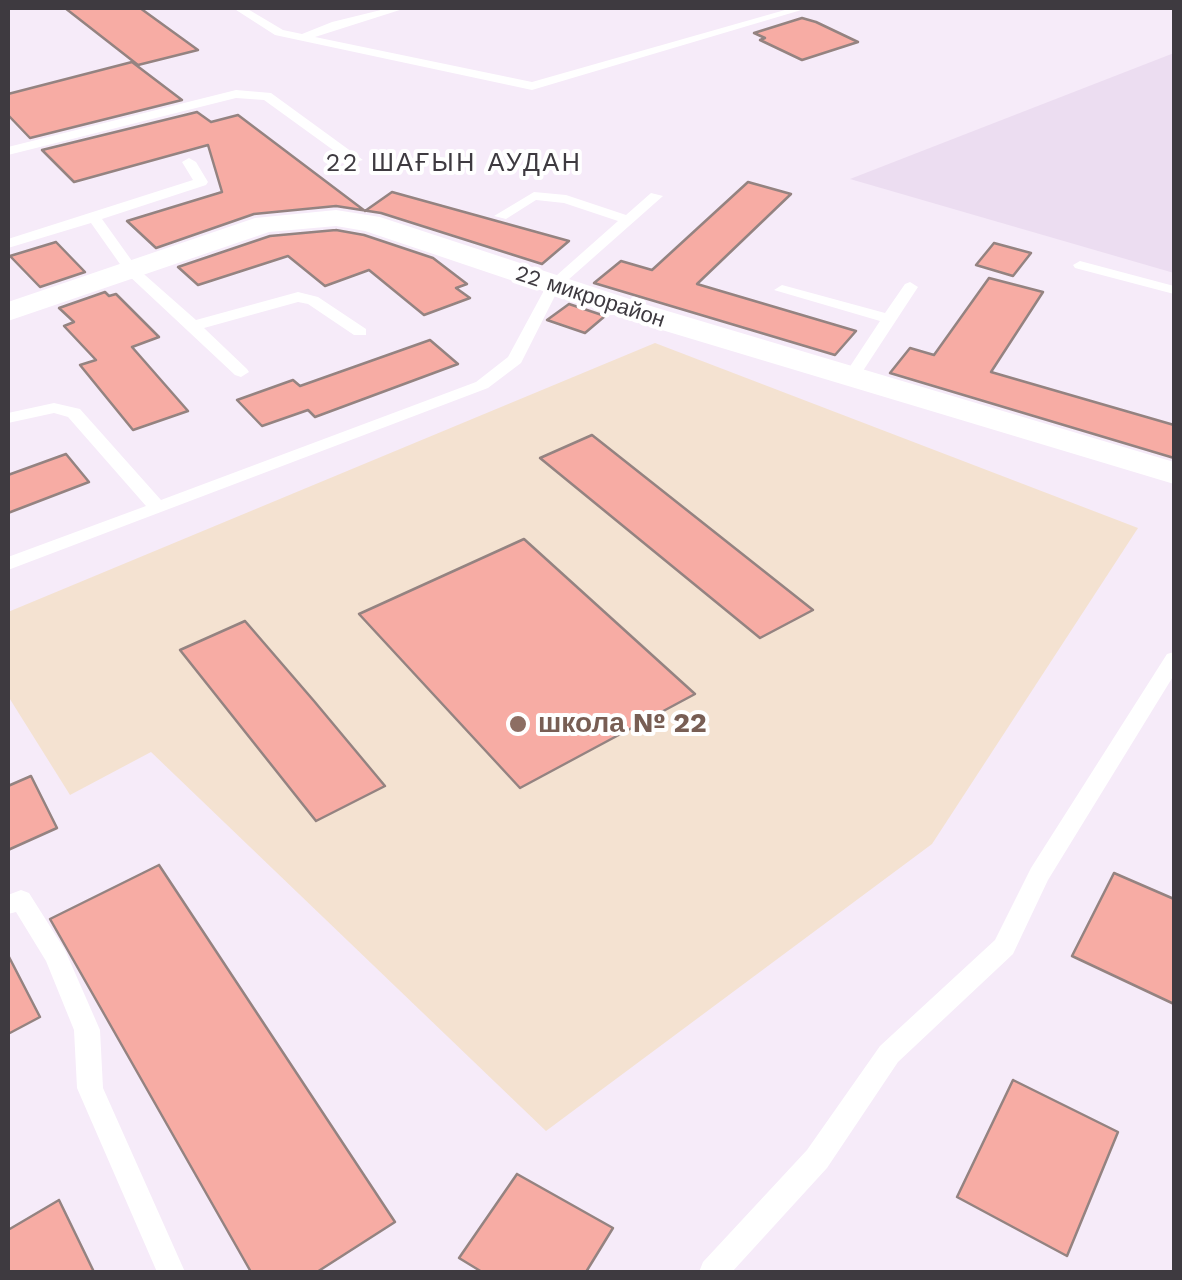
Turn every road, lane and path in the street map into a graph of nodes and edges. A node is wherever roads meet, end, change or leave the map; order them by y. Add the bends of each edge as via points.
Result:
1 (239, 8) edge
2 (401, 8) edge
3 (802, 8) edge
4 (303, 38) junction
5 (8, 151) edge
6 (356, 160) dead end
7 (189, 162) dead end
8 (656, 196) dead end
9 (502, 216) dead end
10 (94, 217) junction
11 (628, 220) junction
12 (8, 244) edge
13 (1080, 266) dead end
14 (132, 271) junction
15 (553, 286) junction
16 (910, 287) dead end
17 (782, 290) dead end
18 (1174, 290) edge
19 (8, 312) edge
20 (889, 319) junction
21 (193, 326) junction
22 (360, 332) dead end
23 (241, 372) dead end
24 (850, 377) junction
25 (8, 418) edge
26 (1174, 473) edge
27 (156, 506) junction
28 (8, 564) edge
29 (1174, 659) edge
30 (8, 906) edge
31 (171, 1272) edge
32 (713, 1272) edge

1 - 4 lane via 279,33
2 - 4 lane
3 - 4 lane via 532,86
5 - 6 lane via 236,94 267,96
7 - 10 lane via 201,182
8 - 11 lane
9 - 11 lane via 534,196 566,199
10 - 12 lane
10 - 14 lane
11 - 15 lane
13 - 18 lane
14 - 15 street, 22 микрорайон via 265,224 336,218 370,223
14 - 19 street, 22 микрорайон
14 - 21 lane
15 - 24 street, 22 микрорайон
15 - 27 lane via 515,360 482,385
16 - 20 lane
17 - 20 lane
20 - 24 lane
21 - 22 lane via 298,296
21 - 23 lane
24 - 26 street, 22 микрорайон
25 - 27 lane via 54,408 74,413
27 - 28 lane
29 - 32 lane via 1039,875 1004,947 889,1054 817,1159
30 - 31 lane via 20,900 56,958 87,1030 90,1088

